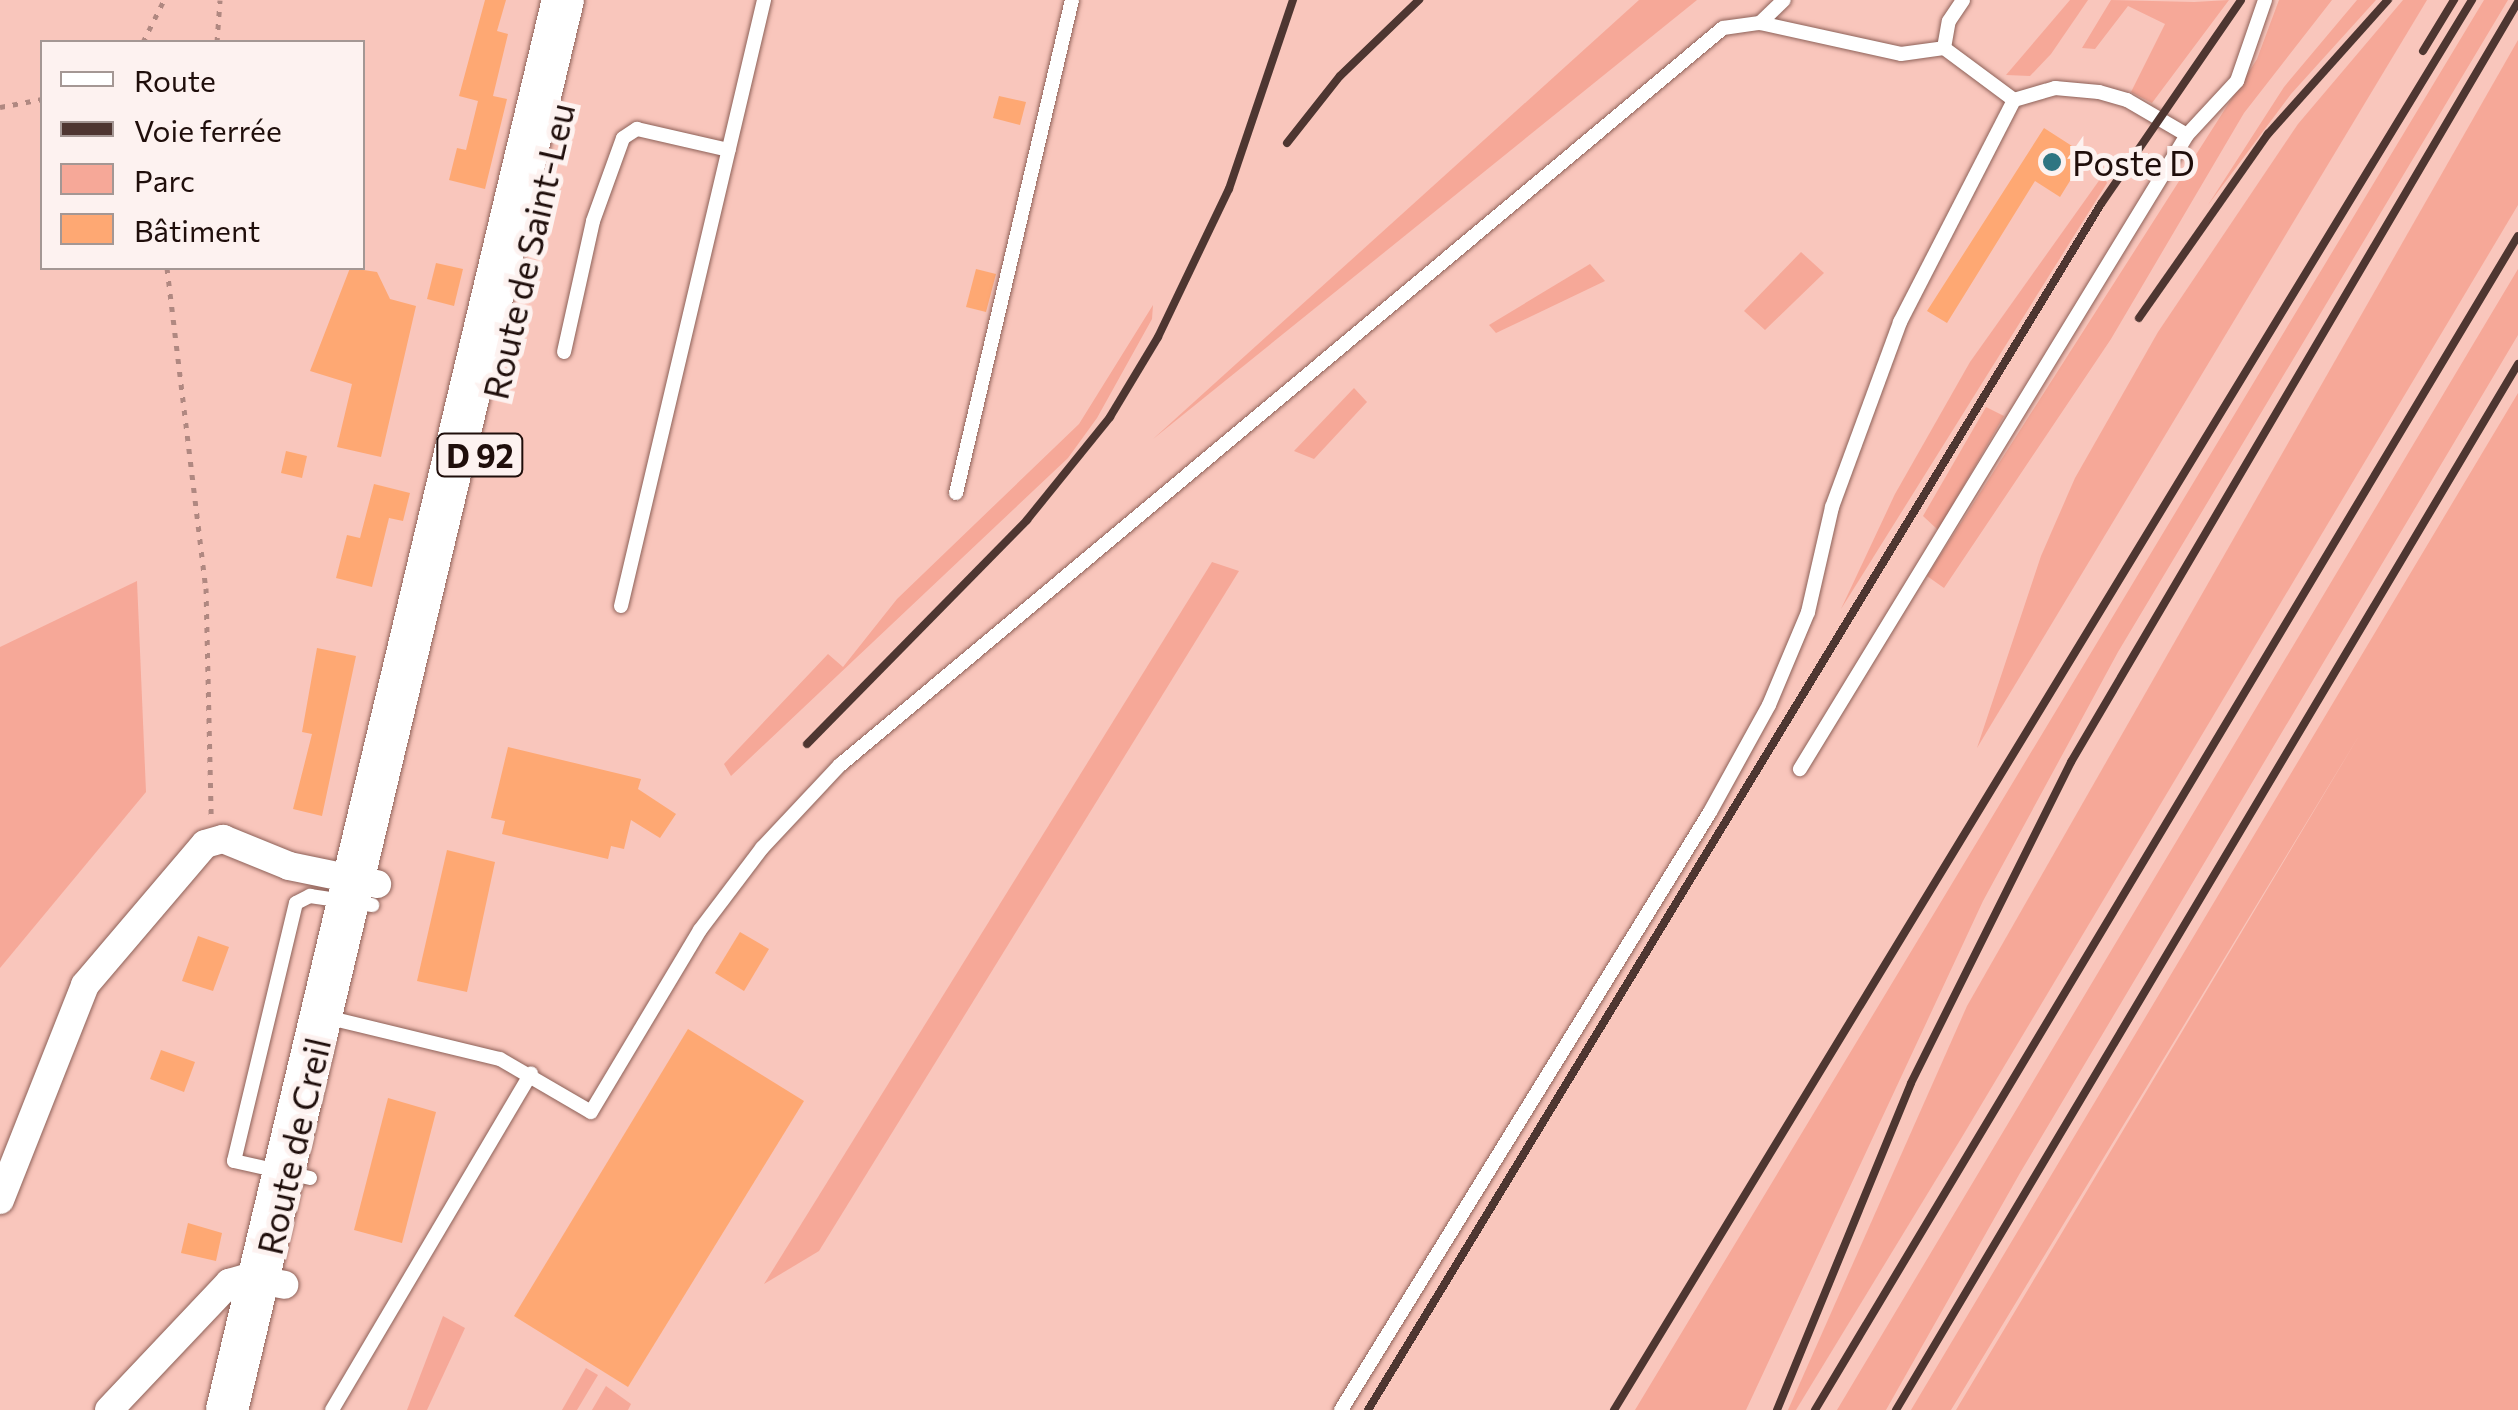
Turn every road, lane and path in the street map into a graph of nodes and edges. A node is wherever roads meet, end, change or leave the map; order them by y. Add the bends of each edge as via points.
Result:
1 (164, 0) edge
2 (220, 0) edge
3 (564, 0) edge
4 (588, 0) edge
5 (764, 0) edge
6 (1072, 0) edge
7 (1784, 0) edge
8 (1963, 0) edge
9 (2265, 0) edge
10 (1760, 23) junction
11 (144, 40) edge
12 (217, 40) edge
13 (1944, 48) junction
14 (40, 99) edge
15 (2014, 100) junction
16 (0, 106) edge
17 (2187, 136) junction
18 (729, 150) junction
19 (167, 270) edge
20 (564, 352) dead end
21 (956, 493) dead end
22 (622, 606) dead end
23 (1800, 769) dead end
24 (214, 839) junction
25 (365, 896) junction
26 (334, 1019) junction
27 (531, 1074) junction
28 (298, 1176) junction
29 (0, 1200) edge
30 (272, 1282) junction
31 (110, 1410) edge
32 (227, 1410) edge
33 (252, 1410) edge
34 (332, 1410) edge
35 (1341, 1410) edge

1 - 11 path
2 - 12 path
3 - 25 main road, Route de Saint-Leu / D 92
4 - 25 main road, Route de Saint-Leu / D 92
5 - 18 lane
6 - 21 lane
7 - 10 lane
8 - 13 lane
9 - 17 lane via 2237,80
10 - 13 lane via 1900,54
10 - 27 lane via 1723,28 840,765 762,848 700,930 591,1112
13 - 15 lane
14 - 16 path
15 - 17 lane via 2055,88 2099,92 2127,100
15 - 35 lane via 1900,322 1832,507 1808,612 1769,705 1710,812
17 - 23 lane
18 - 20 lane via 637,129 623,138 593,221
18 - 22 lane
19 - 24 path via 206,588
24 - 25 street
24 - 29 street via 86,985
25 - 26 main road, Route de Creil / D 92
25 - 28 lane via 310,896 296,903 234,1161
26 - 27 lane via 500,1059
26 - 28 main road, Route de Creil / D 92
27 - 34 lane
28 - 30 main road, Route de Creil / D 92
30 - 31 street via 229,1283
30 - 32 main road, Route de Creil / D 92
30 - 33 main road, Route de Creil / D 92

